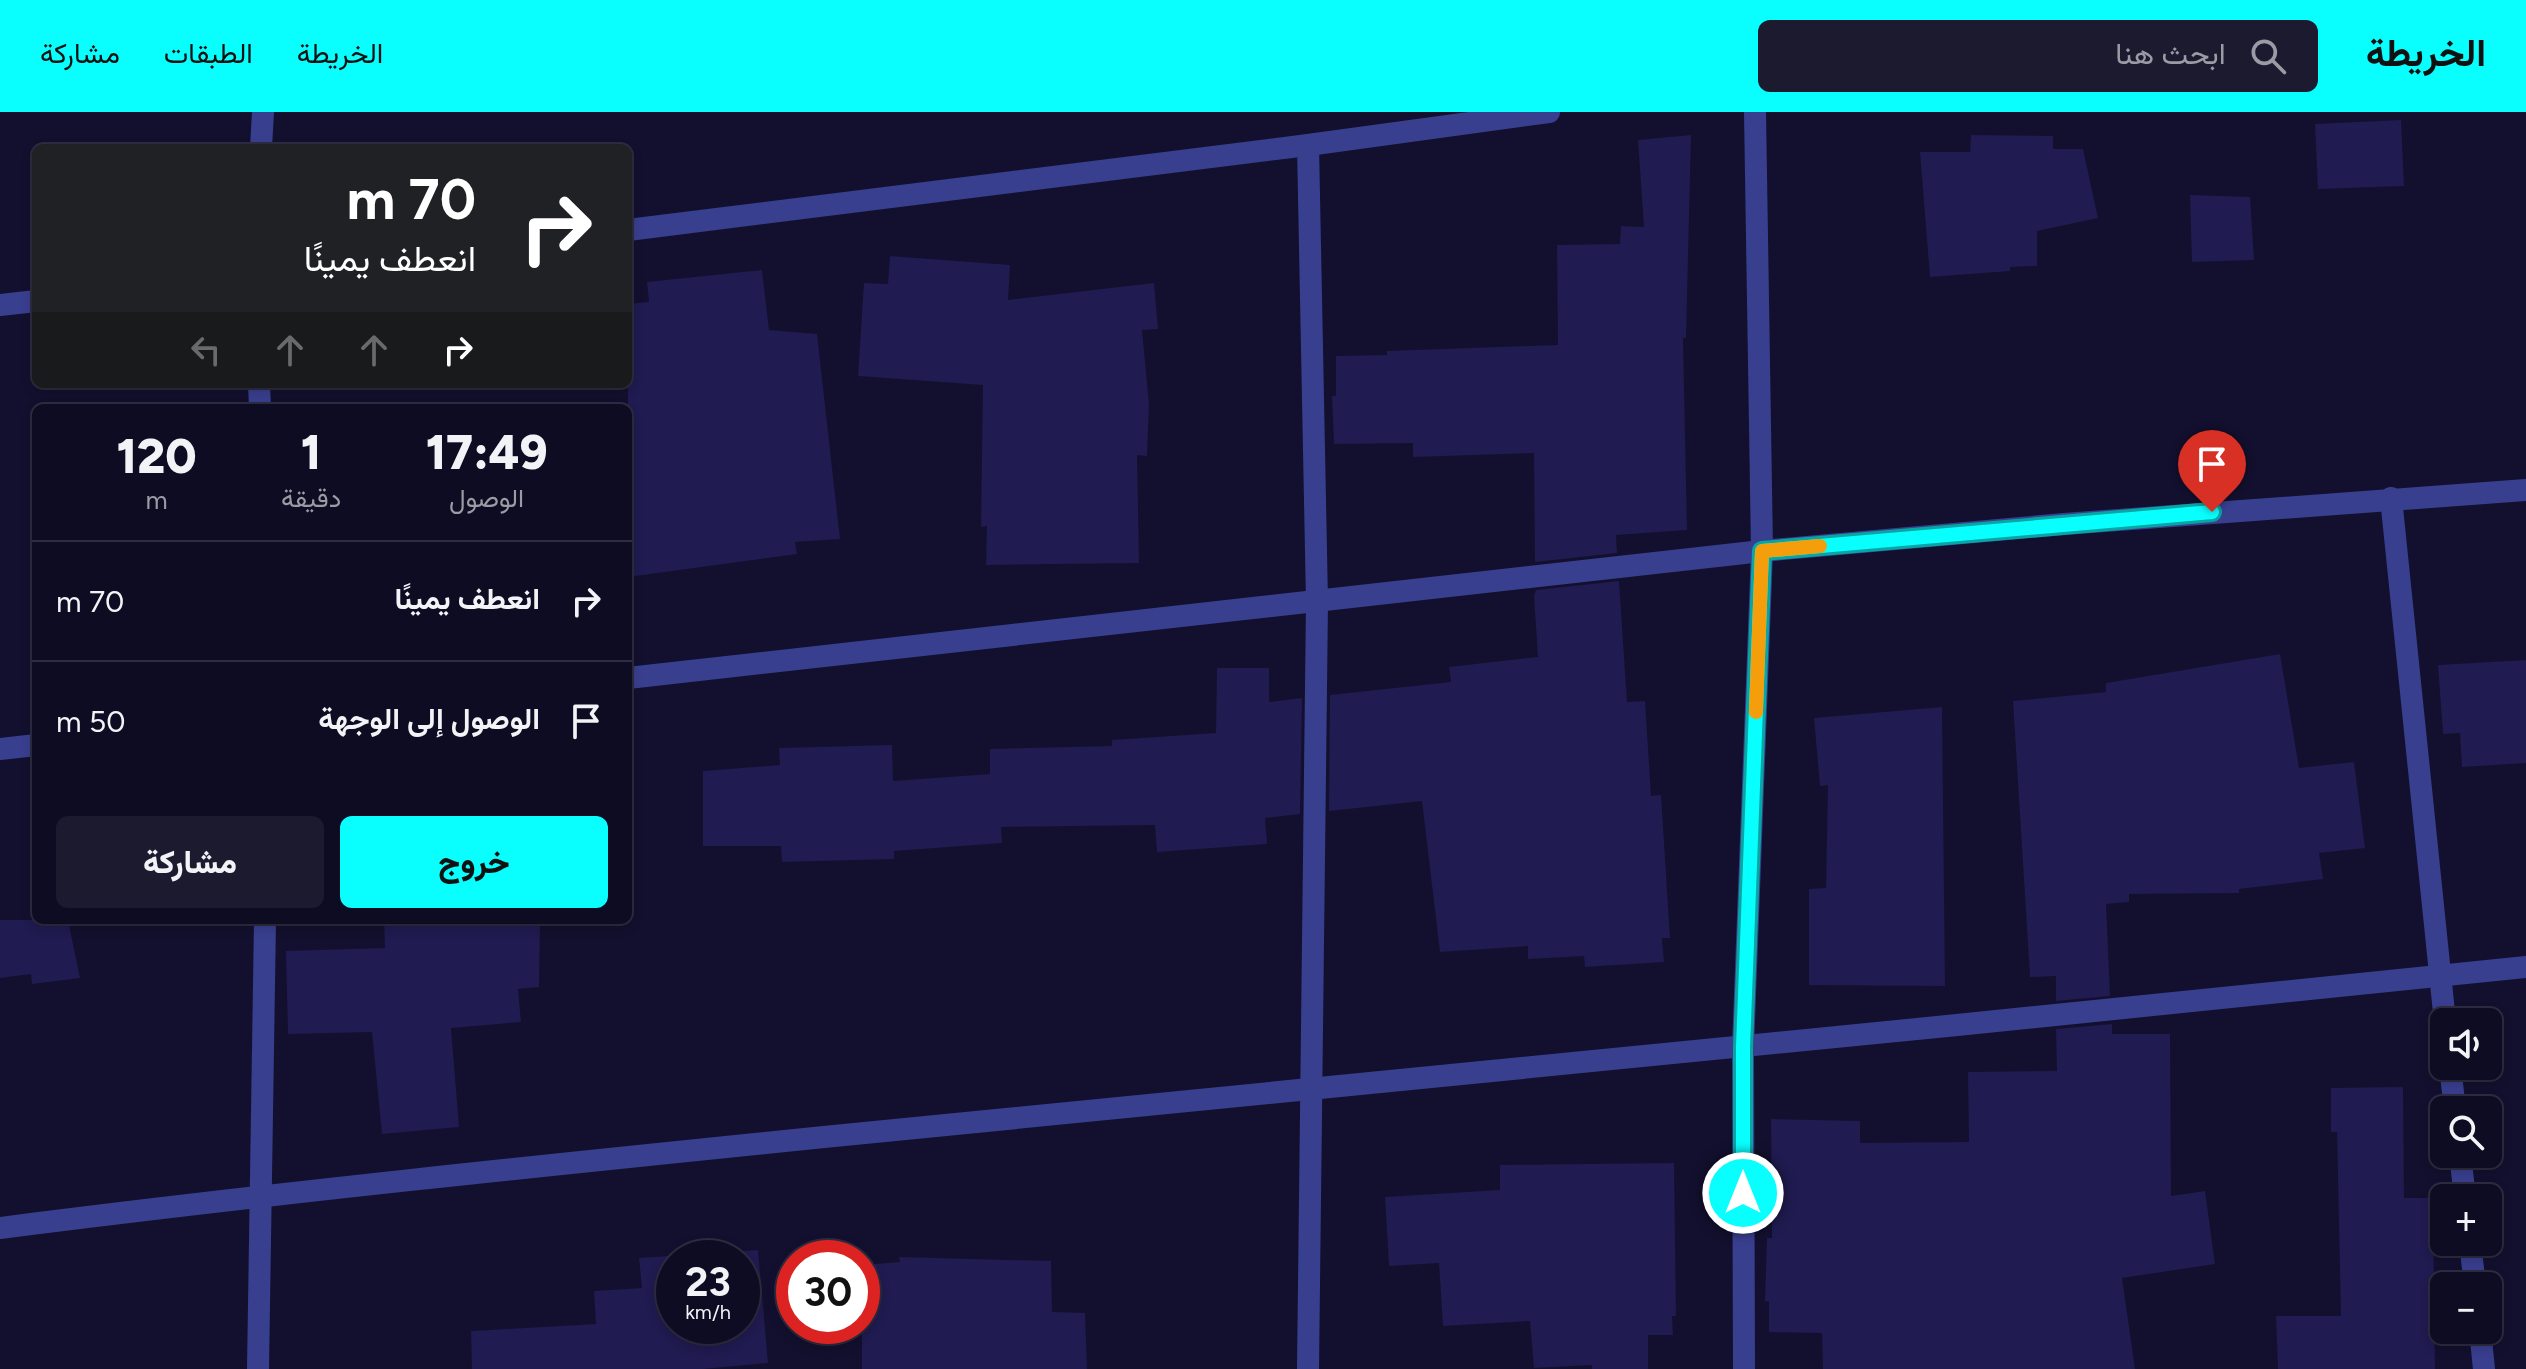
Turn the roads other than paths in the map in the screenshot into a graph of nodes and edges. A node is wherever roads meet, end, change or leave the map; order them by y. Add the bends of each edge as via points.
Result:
1 (263, 112) edge
2 (1549, 112) edge
3 (1755, 112) edge
4 (261, 144) edge
5 (1308, 145) junction
6 (632, 230) edge
7 (32, 301) edge
8 (0, 305) edge
9 (2526, 490) edge
10 (2391, 498) junction
11 (1762, 551) junction
12 (1317, 602) junction
13 (632, 678) edge
14 (32, 745) edge
15 (0, 749) edge
16 (265, 924) edge
17 (2526, 967) edge
18 (2440, 976) junction
19 (2443, 1008) edge
20 (1743, 1047) junction
21 (1311, 1087) junction
22 (260, 1195) junction
23 (0, 1228) edge
24 (2481, 1344) edge
25 (258, 1369) edge
26 (1308, 1369) edge
27 (1744, 1369) edge
28 (2484, 1369) edge

1 - 4 street
2 - 5 street
3 - 11 street
5 - 6 street
5 - 12 street
7 - 8 street
9 - 10 street
10 - 11 street
10 - 18 street
11 - 12 street
11 - 20 street
12 - 13 street
12 - 21 street
14 - 15 street
16 - 22 street
17 - 18 street
18 - 19 street
18 - 20 street
20 - 21 street
20 - 27 street
21 - 22 street
21 - 26 street
22 - 23 street
22 - 25 street
24 - 28 street

